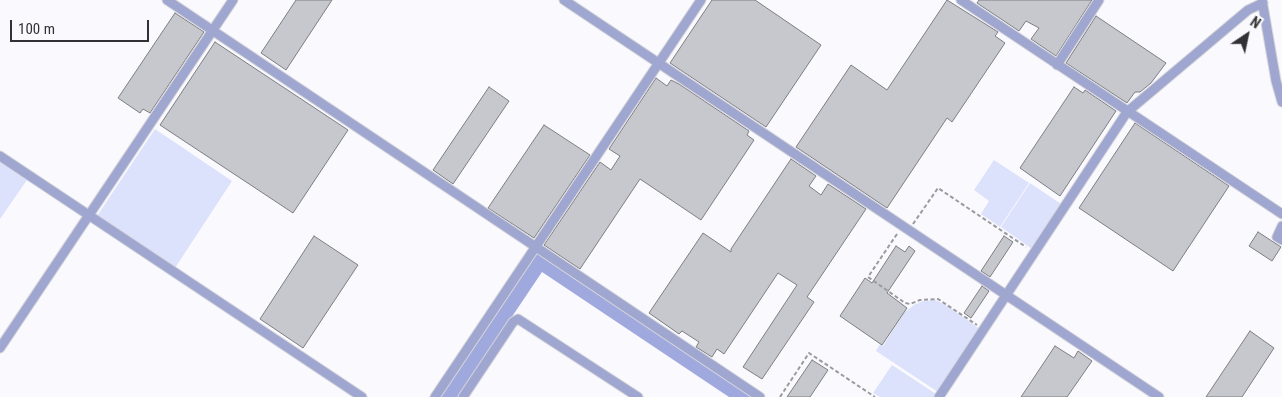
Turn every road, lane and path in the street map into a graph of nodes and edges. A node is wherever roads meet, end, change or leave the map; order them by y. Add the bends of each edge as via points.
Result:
1 (167, 0) edge
2 (232, 0) edge
3 (564, 0) edge
4 (700, 0) edge
5 (961, 0) edge
6 (1099, 0) edge
7 (1262, 2) edge
8 (212, 30) junction
9 (658, 63) junction
10 (1057, 64) junction
11 (1282, 102) edge
12 (1128, 112) junction
13 (0, 156) edge
14 (1282, 214) edge
15 (89, 215) junction
16 (1282, 226) edge
17 (906, 228) junction
18 (1282, 240) edge
19 (536, 247) junction
20 (1035, 253) junction
21 (1007, 296) junction
22 (984, 329) junction
23 (0, 348) edge
24 (362, 397) edge
25 (435, 397) edge
26 (463, 397) edge
27 (638, 397) edge
28 (760, 397) edge
29 (780, 397) edge
30 (875, 397) edge
31 (938, 397) edge
32 (1159, 397) edge

1 - 8 street
2 - 8 street
3 - 9 street
4 - 9 street
5 - 10 street
6 - 10 street
7 - 11 street
7 - 12 street via 1248,10
8 - 15 street
8 - 19 street
9 - 17 street
9 - 19 street
10 - 12 street
12 - 14 street
12 - 20 street
13 - 15 street
15 - 23 street
15 - 24 street
16 - 18 street via 1277,237
17 - 20 path via 938,188
17 - 21 street
17 - 22 path via 868,277 905,303 938,299
19 - 25 street
19 - 28 street
20 - 21 street
21 - 22 street
21 - 32 street
22 - 31 street
26 - 27 street via 518,319
29 - 30 path via 809,354

